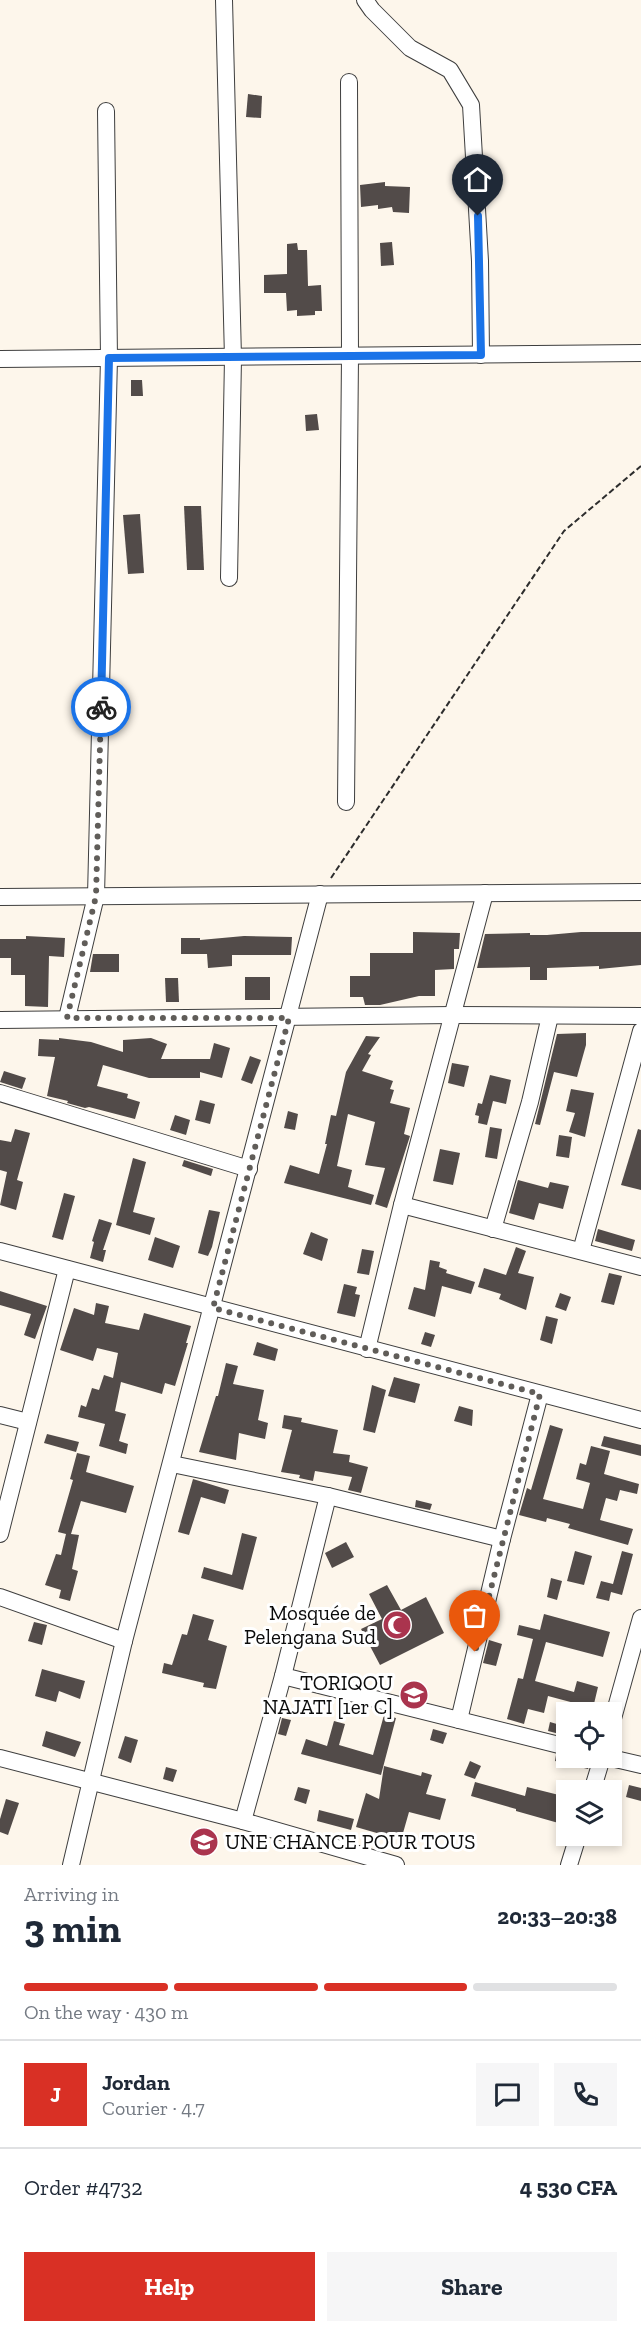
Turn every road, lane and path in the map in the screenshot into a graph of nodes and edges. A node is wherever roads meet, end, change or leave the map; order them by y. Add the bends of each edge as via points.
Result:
1 (224, 0) edge
2 (365, 0) edge
3 (349, 82) dead end
4 (106, 111) dead end
5 (641, 353) edge
6 (481, 355) junction
7 (350, 356) junction
8 (0, 358) edge
9 (109, 358) junction
10 (233, 358) junction
11 (641, 466) edge
12 (230, 578) dead end
13 (346, 802) dead end
14 (641, 892) edge
15 (485, 893) junction
16 (320, 894) junction
17 (96, 896) junction
18 (0, 897) edge
19 (453, 1016) junction
20 (550, 1016) junction
21 (641, 1016) edge
22 (67, 1018) junction
23 (289, 1018) junction
24 (0, 1020) edge
25 (641, 1031) edge
26 (0, 1092) edge
27 (249, 1169) junction
28 (402, 1205) junction
29 (493, 1229) junction
30 (0, 1251) edge
31 (581, 1251) junction
32 (641, 1267) edge
33 (67, 1269) junction
34 (213, 1308) junction
35 (367, 1349) junction
36 (540, 1394) junction
37 (0, 1415) edge
38 (641, 1420) edge
39 (28, 1422) junction
40 (172, 1464) junction
41 (328, 1496) junction
42 (0, 1534) edge
43 (502, 1539) junction
44 (0, 1597) edge
45 (641, 1618) edge
46 (124, 1641) junction
47 (283, 1676) junction
48 (618, 1702) edge
49 (459, 1720) junction
50 (556, 1744) edge
51 (0, 1758) edge
52 (622, 1761) edge
53 (641, 1766) edge
54 (92, 1784) junction
55 (243, 1821) junction
56 (575, 1846) edge
57 (71, 1865) edge
58 (396, 1865) edge
59 (569, 1865) edge

1 - 10 street
2 - 6 street via 410,48 450,70 471,105
3 - 7 street
4 - 9 street
5 - 6 street
6 - 7 street
7 - 10 street
7 - 13 street
8 - 9 street
9 - 10 street
9 - 17 street
10 - 12 street
11 - 16 path via 564,531
14 - 15 street
15 - 16 street
15 - 19 street
16 - 17 street
16 - 23 street
17 - 18 street
17 - 22 street
19 - 20 street
19 - 23 street
19 - 28 street
20 - 21 street
20 - 29 street
22 - 23 street
22 - 24 street
23 - 27 street
25 - 31 street
26 - 27 street
27 - 34 street
28 - 29 street
28 - 35 street
29 - 31 street
30 - 33 street
31 - 32 street
33 - 34 street
33 - 39 street
34 - 35 street
34 - 40 street
35 - 36 street
36 - 38 street
36 - 43 street
37 - 39 street
39 - 42 street
40 - 41 street
40 - 46 street
41 - 43 street
41 - 47 street
43 - 49 street
44 - 46 street
45 - 48 street
46 - 54 street
47 - 49 street
47 - 55 street
49 - 50 street
51 - 54 street
52 - 53 street
54 - 55 street
54 - 57 street
55 - 58 street
56 - 59 street

